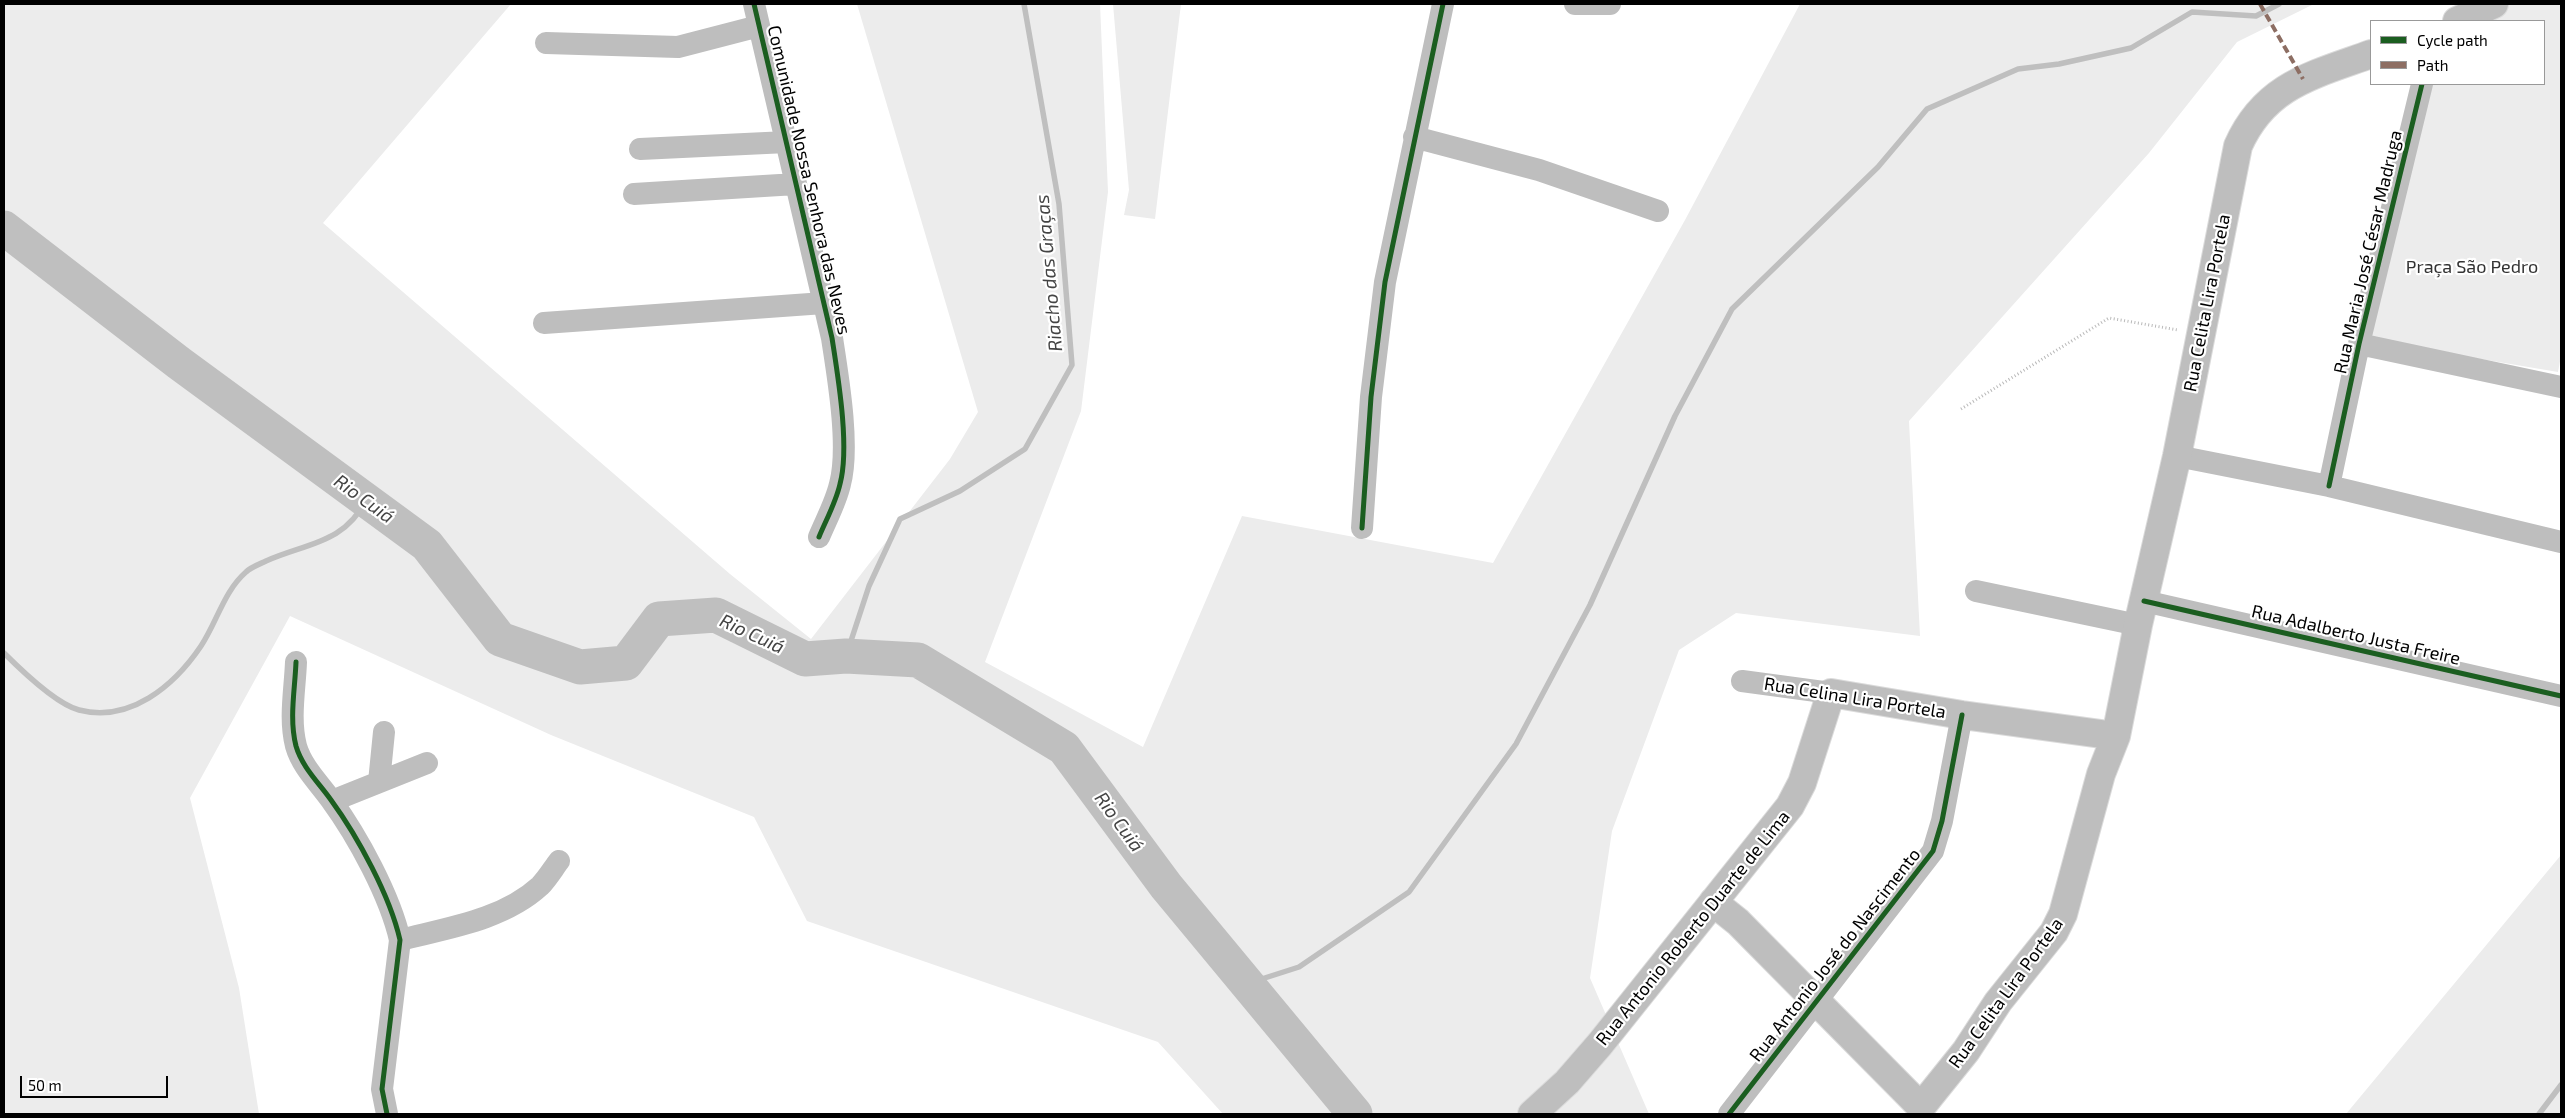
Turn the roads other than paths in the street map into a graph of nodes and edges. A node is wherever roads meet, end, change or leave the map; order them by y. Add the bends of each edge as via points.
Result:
1 (754, 4) edge
2 (1442, 4) edge
3 (1575, 4) edge
4 (1610, 4) edge
5 (2494, 4) edge
6 (2459, 20) edge
7 (759, 26) junction
8 (546, 43) dead end
9 (2370, 54) edge
10 (2422, 85) edge
11 (1414, 137) junction
12 (787, 142) junction
13 (640, 149) dead end
14 (796, 184) junction
15 (634, 194) dead end
16 (1658, 211) dead end
17 (824, 303) junction
18 (544, 323) dead end
19 (2359, 344) junction
20 (2561, 387) edge
21 (2178, 456) junction
22 (2329, 486) junction
23 (1362, 528) dead end
24 (819, 537) dead end
25 (2561, 542) edge
26 (1976, 591) dead end
27 (2141, 613) junction
28 (296, 662) dead end
29 (1742, 681) dead end
30 (1831, 693) junction
31 (2561, 696) edge
32 (1962, 715) junction
33 (384, 732) dead end
34 (2106, 734) junction
35 (427, 763) dead end
36 (379, 782) junction
37 (332, 801) junction
38 (559, 861) dead end
39 (1718, 896) junction
40 (400, 940) junction
41 (1815, 1002) junction
42 (1918, 1111) edge
43 (387, 1114) edge
44 (1532, 1114) edge
45 (1730, 1114) edge

1 - 7 street, Comunidade Nossa Senhora das Neves
2 - 11 street
3 - 4 street
5 - 6 main road
7 - 8 street via 678,47
7 - 12 street, Comunidade Nossa Senhora das Neves
9 - 21 main road, Rua Celita Lira Portela via 2303,79 2264,104 2247,126 2238,146
10 - 19 street, Rua Maria José César Madruga
11 - 16 street via 1539,170
11 - 23 street via 1385,282 1371,397
12 - 13 street
12 - 14 street, Comunidade Nossa Senhora das Neves
14 - 15 street
14 - 17 street, Comunidade Nossa Senhora das Neves
17 - 18 street
17 - 24 street, Comunidade Nossa Senhora das Neves via 840,387 843,456 840,484
19 - 20 street
19 - 22 street, Rua Maria José César Madruga
21 - 22 street
21 - 27 main road, Rua Celita Lira Portela
22 - 25 street
26 - 27 street
27 - 31 street, Rua Adalberto Justa Freire
27 - 34 main road, Rua Celita Lira Portela
28 - 37 street via 292,725 296,747 310,774
29 - 30 street, Rua Celina Lira Portela
30 - 32 main road, Rua Celina Lira Portela
30 - 39 main road, Rua Antonio Roberto Duarte de Lima via 1802,783 1790,806
32 - 34 main road, Rua Celina Lira Portela
32 - 41 street, Rua Antonio José do Nascimento via 1942,821 1933,851
33 - 36 street
34 - 42 main road, Rua Celita Lira Portela via 2101,774 2063,914 2054,932
35 - 36 street
36 - 37 street
37 - 40 street via 382,890 396,921
38 - 40 street via 540,885 500,911
39 - 41 main road via 1738,922
39 - 44 main road, Rua Antonio Roberto Duarte de Lima via 1600,1044 1567,1082
40 - 43 street via 382,1089
41 - 42 main road
41 - 45 street, Rua Antonio José do Nascimento

